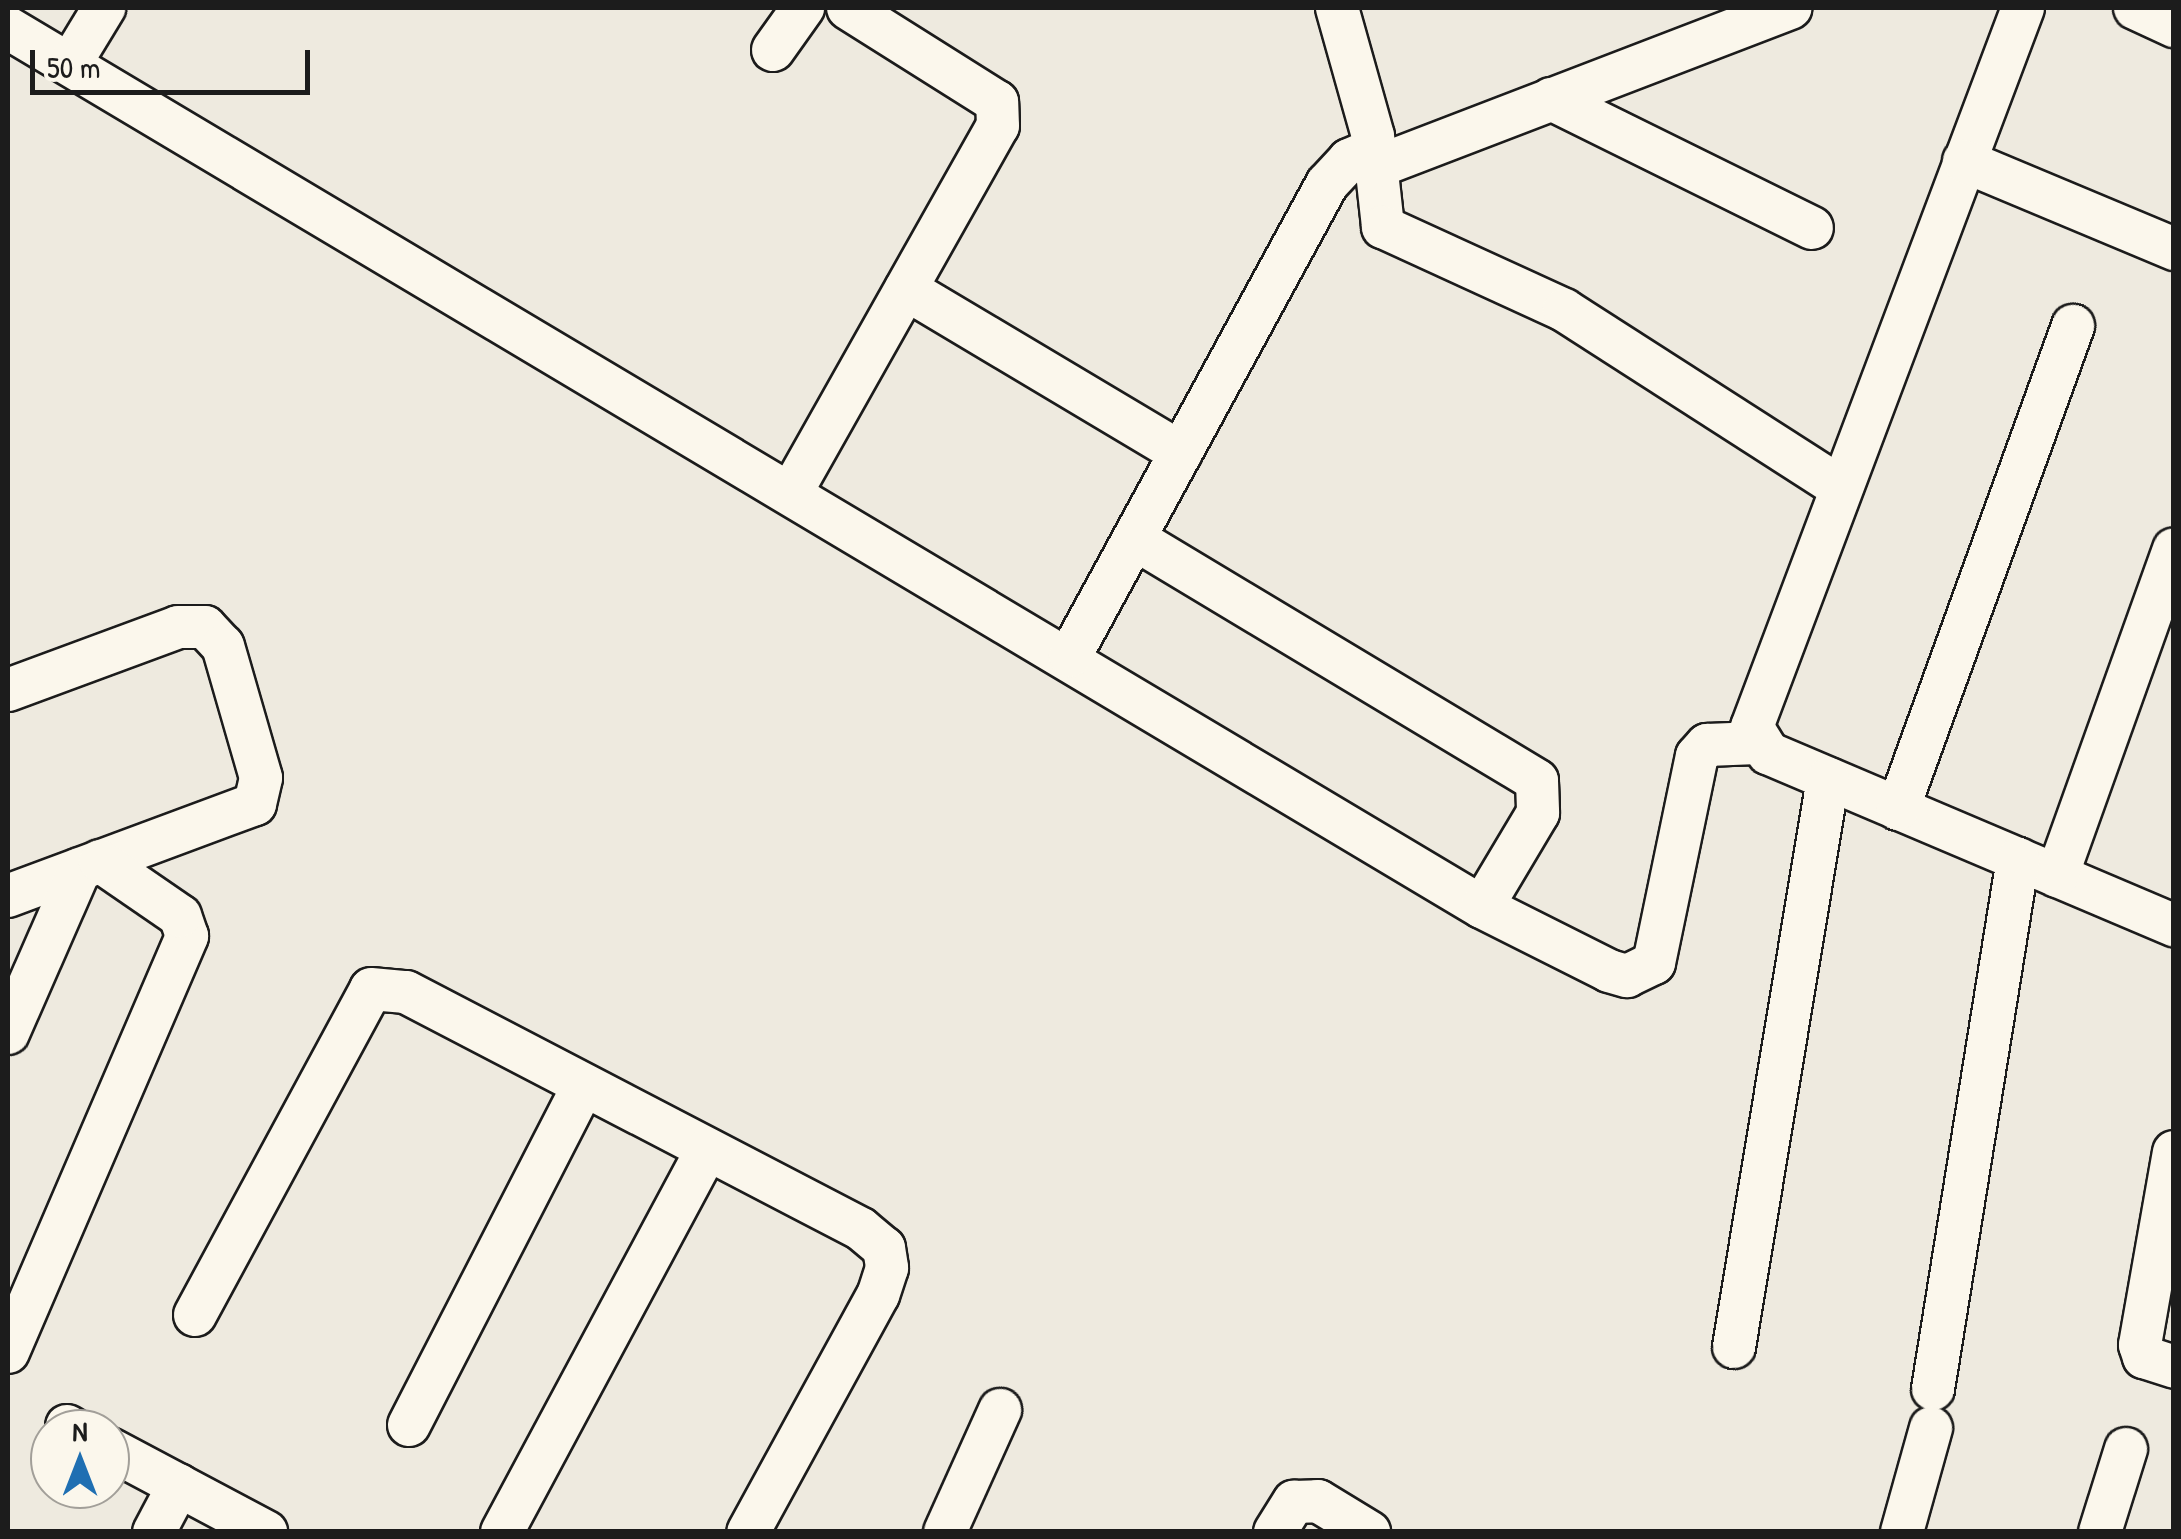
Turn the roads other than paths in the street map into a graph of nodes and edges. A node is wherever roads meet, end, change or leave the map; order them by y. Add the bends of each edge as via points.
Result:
1 (104, 8) edge
2 (804, 8) edge
3 (848, 8) edge
4 (1337, 8) edge
5 (1790, 8) edge
6 (2023, 8) edge
7 (2136, 8) edge
8 (2174, 26) edge
9 (8, 28) edge
10 (773, 50) dead end
11 (70, 64) junction
12 (1551, 99) junction
13 (1375, 158) junction
14 (1964, 161) junction
15 (1812, 228) dead end
16 (2174, 249) edge
17 (906, 289) junction
18 (2073, 326) dead end
19 (1181, 453) junction
20 (1840, 488) junction
21 (792, 491) junction
22 (1136, 539) junction
23 (2174, 549) edge
24 (1070, 656) junction
25 (8, 690) edge
26 (1757, 743) junction
27 (1828, 778) junction
28 (1898, 809) junction
29 (2018, 859) junction
30 (90, 865) junction
31 (2057, 876) junction
32 (8, 896) edge
33 (1482, 907) junction
34 (2174, 925) edge
35 (8, 1032) edge
36 (584, 1084) junction
37 (707, 1149) junction
38 (2174, 1152) edge
39 (195, 1315) dead end
40 (1734, 1347) dead end
41 (8, 1352) edge
42 (2174, 1367) edge
43 (1000, 1410) dead end
44 (409, 1424) dead end
45 (2126, 1449) dead end
46 (130, 1459) edge
47 (179, 1485) junction
48 (154, 1532) edge
49 (266, 1532) edge
50 (502, 1532) edge
51 (748, 1532) edge
52 (945, 1532) edge
53 (1275, 1532) edge
54 (1369, 1532) edge
55 (1902, 1532) edge
56 (2100, 1532) edge

1 - 11 street
2 - 10 street
3 - 17 street via 997,102 998,126
4 - 13 street
5 - 12 street
6 - 14 street
7 - 8 street
9 - 11 street
11 - 21 street
12 - 13 street
12 - 15 street
13 - 19 street via 1349,160 1327,184
13 - 20 street via 1378,212 1395,236 1564,310
14 - 16 street
14 - 20 street
17 - 19 street
17 - 21 street
18 - 28 street
19 - 22 street
20 - 26 street via 1756,709
21 - 24 street
22 - 24 street
22 - 33 street via 1536,781 1538,812
23 - 31 street
24 - 33 street
25 - 30 street via 178,627 192,624 218,634 261,778 255,804
26 - 27 street
26 - 33 street via 1707,744 1696,756 1659,950 1643,973 1609,972
27 - 28 street
27 - 40 street
28 - 29 street
29 - 31 street
29 - 55 street via 1932,1408
30 - 32 street
30 - 35 street
30 - 41 street via 180,916 187,936
31 - 34 street
36 - 37 street
36 - 39 street via 406,992 372,990
36 - 44 street
37 - 50 street
37 - 51 street via 861,1229 884,1248 887,1268
38 - 42 street via 2140,1345 2144,1357
43 - 52 street
45 - 56 street
46 - 47 street
47 - 48 street
47 - 49 street
53 - 54 street via 1294,1502 1318,1501

